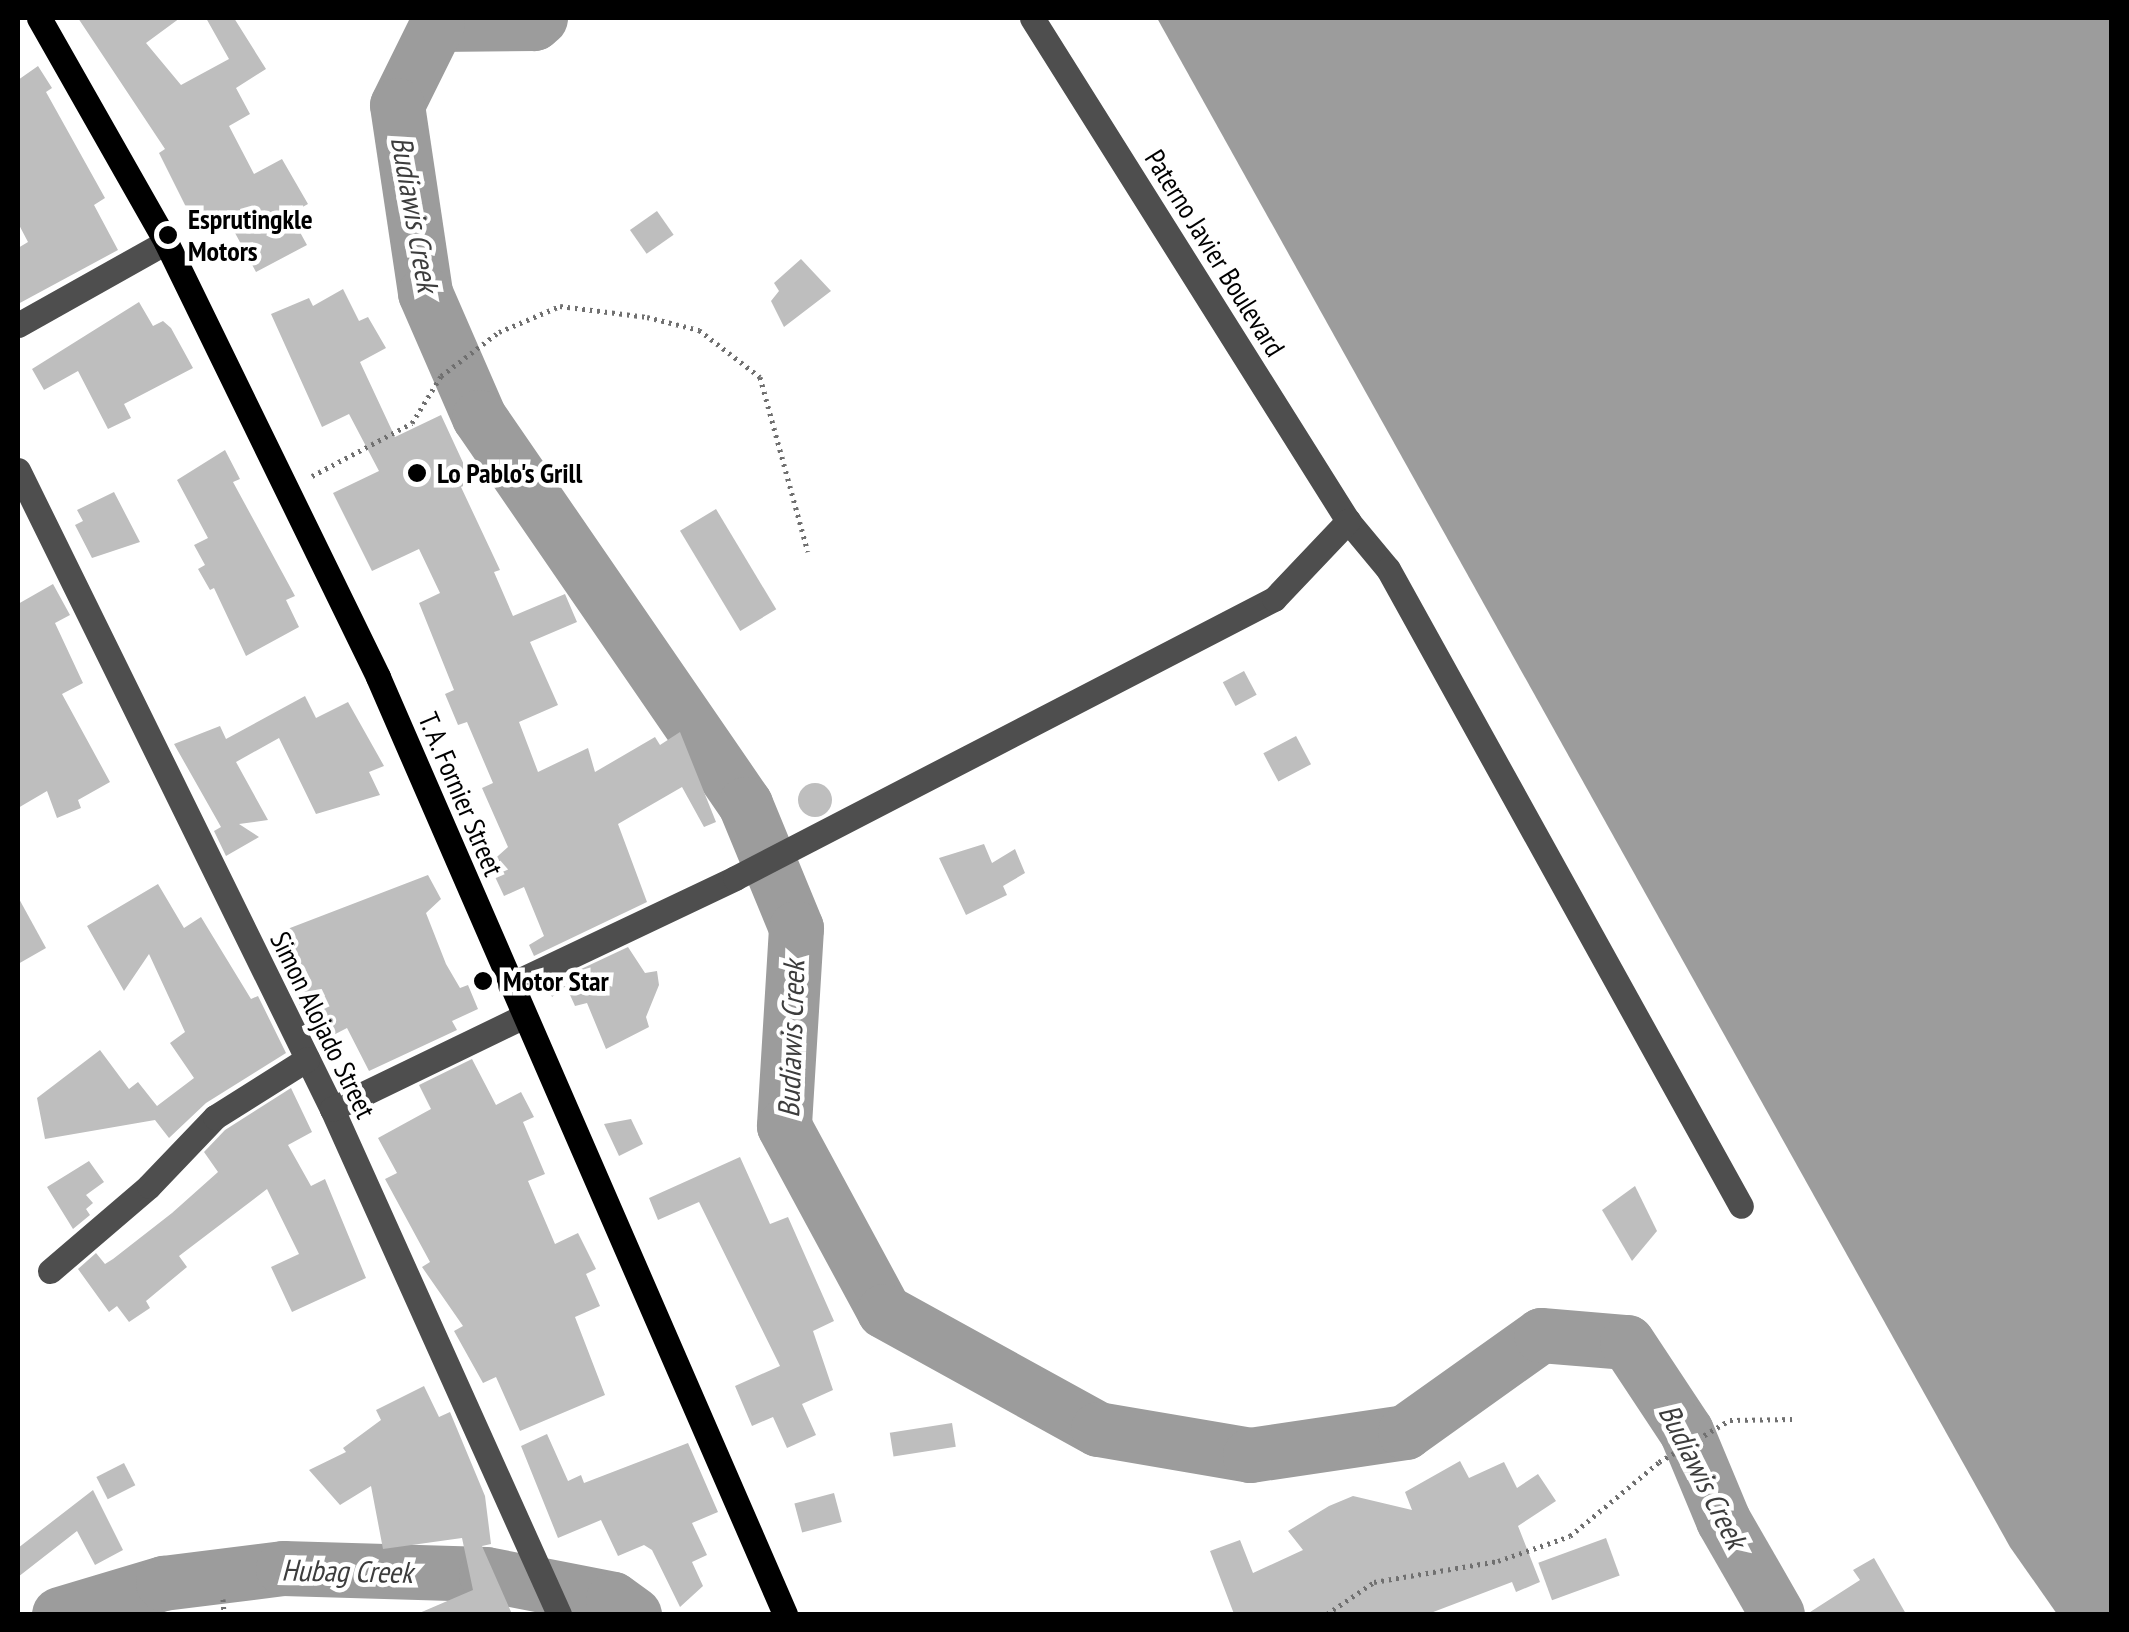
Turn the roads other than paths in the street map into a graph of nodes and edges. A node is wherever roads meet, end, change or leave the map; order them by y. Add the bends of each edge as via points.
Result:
1 (39, 18) edge
2 (1032, 18) edge
3 (166, 242) junction
4 (18, 326) edge
5 (18, 470) edge
6 (1348, 521) junction
7 (510, 984) junction
8 (524, 1016) junction
9 (307, 1058) junction
10 (332, 1109) junction
11 (1741, 1206) dead end
12 (50, 1271) dead end
13 (555, 1607) edge
14 (785, 1614) edge

1 - 3 main road, T. A. Fornier Street
2 - 6 street, Paterno Javier Boulevard
3 - 4 street
3 - 7 main road, T. A. Fornier Street via 378,677
5 - 9 street, Simon Alojado Street
6 - 7 street via 1274,599 736,878
6 - 11 street, Paterno Javier Boulevard via 1388,569
7 - 8 main road, T. A. Fornier Street
8 - 10 street
8 - 14 main road, T. A. Fornier Street
9 - 10 street, Simon Alojado Street
9 - 12 street via 215,1117 149,1186
10 - 13 street, Simon Alojado Street

